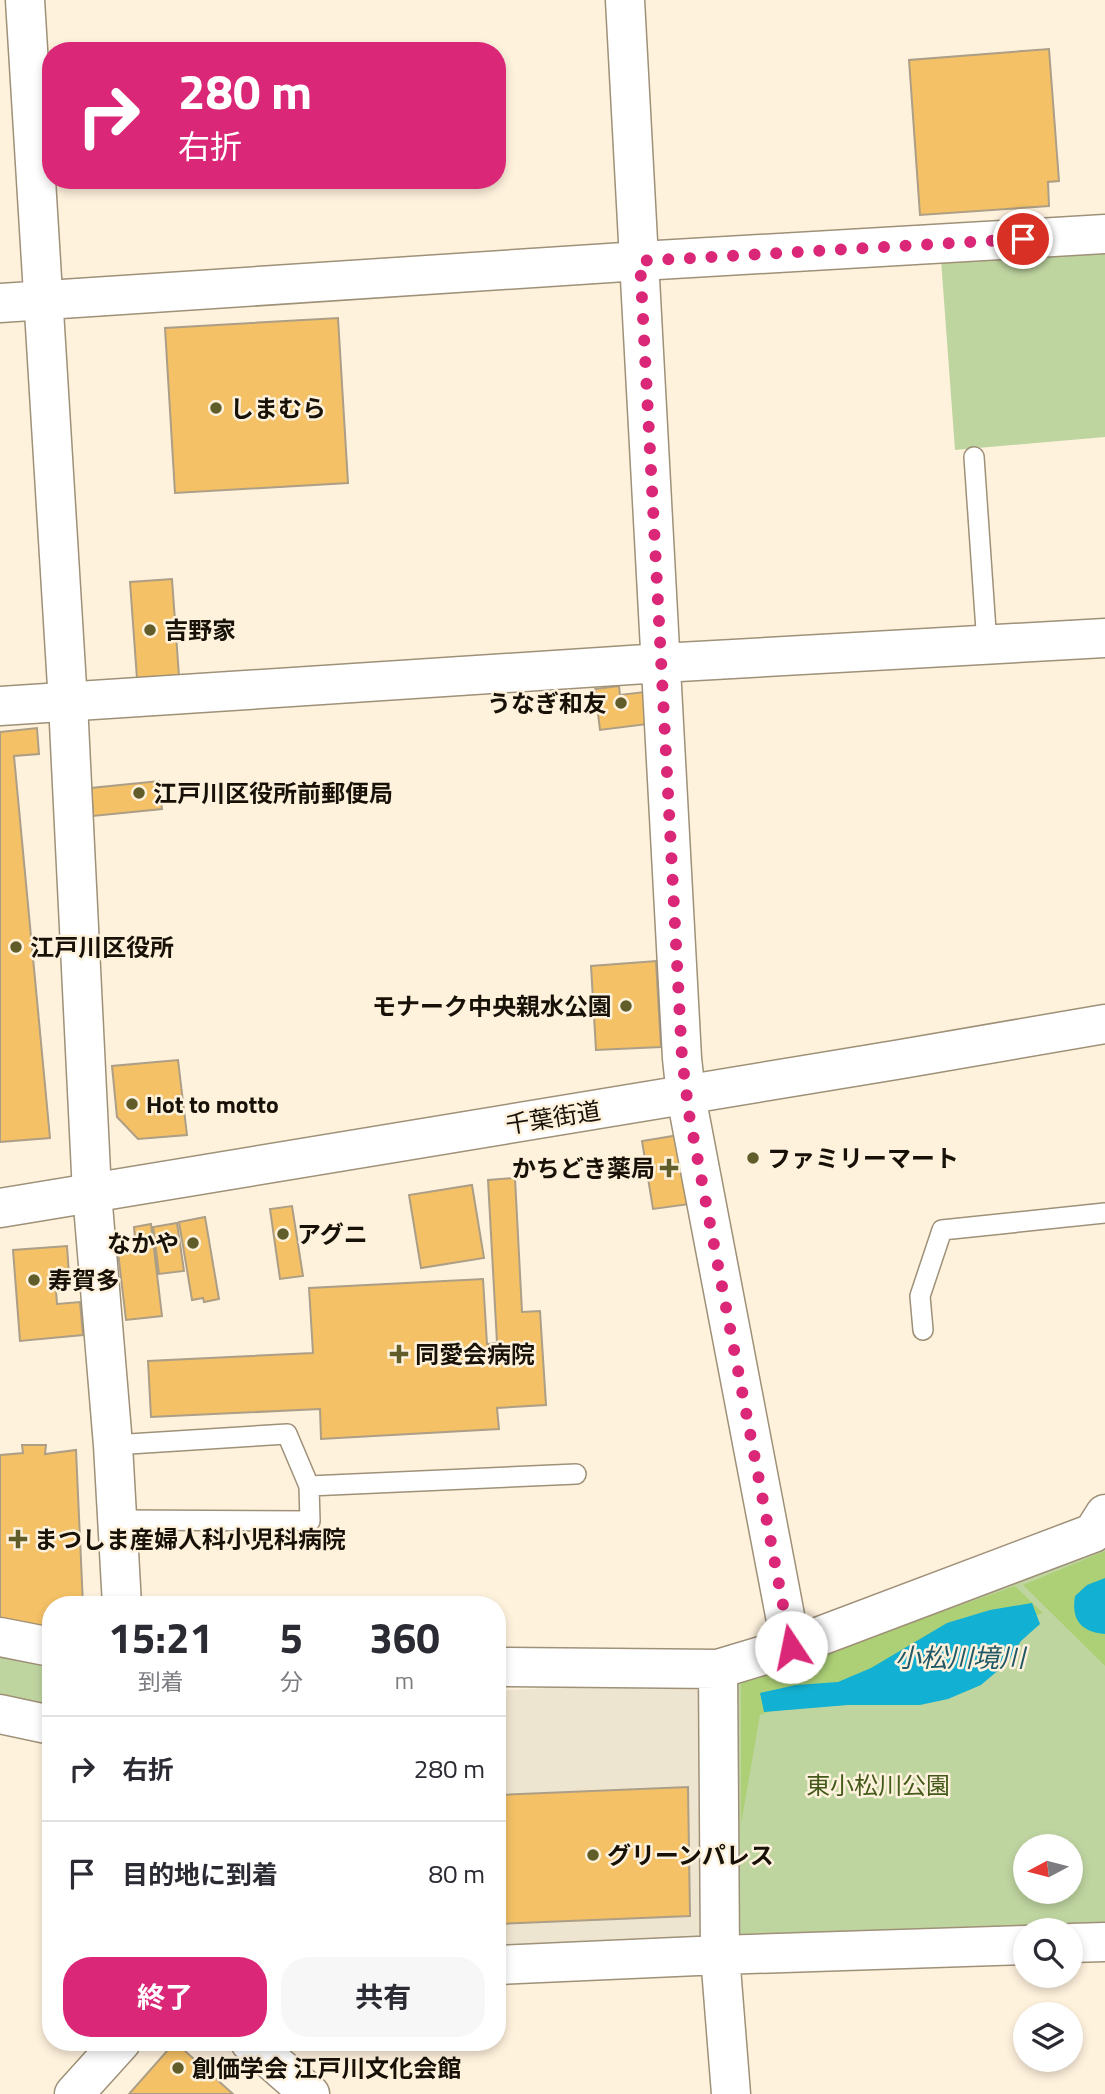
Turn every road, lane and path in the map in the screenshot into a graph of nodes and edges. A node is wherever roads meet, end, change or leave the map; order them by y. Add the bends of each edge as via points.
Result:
1 (25, 0) edge
2 (625, 0) edge
3 (1105, 234) edge
4 (640, 261) junction
5 (45, 300) junction
6 (0, 303) edge
7 (974, 457) dead end
8 (1105, 638) edge
9 (987, 645) junction
10 (660, 663) junction
11 (68, 703) junction
12 (0, 706) edge
13 (1105, 1024) edge
14 (686, 1096) junction
15 (92, 1193) junction
16 (0, 1208) edge
17 (1105, 1213) edge
18 (923, 1330) dead end
19 (113, 1445) junction
20 (576, 1474) dead end
21 (309, 1486) junction
22 (1105, 1514) edge
23 (117, 1520) junction
24 (121, 1596) edge
25 (0, 1637) edge
26 (42, 1645) edge
27 (791, 1647) junction
28 (506, 1667) edge
29 (718, 1669) junction
30 (0, 1714) edge
31 (42, 1723) edge
32 (1105, 1942) edge
33 (1083, 1943) edge
34 (1013, 1945) edge
35 (720, 1955) junction
36 (506, 1965) edge
37 (113, 2051) edge
38 (260, 2051) edge
39 (74, 2094) edge
40 (310, 2094) edge
41 (731, 2094) edge

1 - 5 main road
2 - 4 main road
3 - 4 main road
4 - 5 main road
4 - 10 main road
5 - 6 main road
5 - 11 main road
7 - 9 lane
8 - 9 main road
9 - 10 main road
10 - 11 main road
10 - 14 main road
11 - 12 main road
11 - 15 main road
13 - 14 main road, 千葉街道
14 - 15 main road, 千葉街道
14 - 27 main road
15 - 16 main road, 千葉街道
15 - 19 main road
17 - 18 lane via 942,1230 920,1296
19 - 21 lane via 287,1434
19 - 23 main road
20 - 21 lane
21 - 23 lane via 310,1521
22 - 27 main road via 1093,1533
23 - 24 main road
25 - 26 main road
27 - 29 main road
28 - 29 main road
29 - 35 main road
30 - 31 main road
32 - 33 main road
34 - 35 main road
35 - 36 main road
35 - 41 main road
37 - 39 main road
38 - 40 main road

